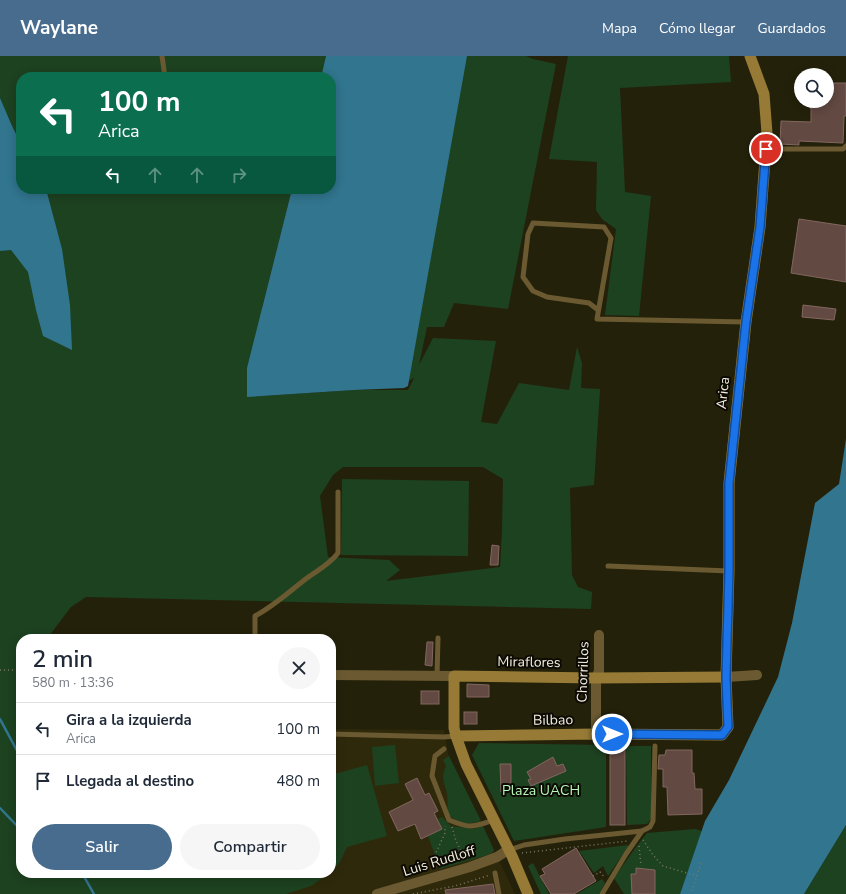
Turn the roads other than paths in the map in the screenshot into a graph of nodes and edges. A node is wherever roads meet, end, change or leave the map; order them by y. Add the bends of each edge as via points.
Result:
1 (162, 56) edge
2 (750, 56) edge
3 (164, 72) edge
4 (846, 146) edge
5 (766, 149) junction
6 (598, 310) junction
7 (746, 322) junction
8 (338, 492) dead end
9 (608, 566) dead end
10 (729, 571) junction
11 (255, 634) edge
12 (599, 635) dead end
13 (438, 638) dead end
14 (336, 675) edge
15 (757, 675) dead end
16 (437, 676) junction
17 (454, 676) junction
18 (726, 677) junction
19 (596, 678) junction
20 (336, 734) edge
21 (596, 734) junction
22 (722, 735) joint
23 (456, 736) junction
24 (655, 746) dead end
25 (444, 750) dead end
26 (494, 820) junction
27 (642, 831) junction
28 (510, 853) junction
29 (495, 873) road end
30 (376, 894) edge
31 (499, 894) edge
32 (528, 894) edge
33 (602, 894) edge

1 - 3 lane
2 - 5 main road, Arica via 764,94
4 - 5 lane via 843,149
5 - 7 main road, Arica via 760,227
6 - 6 lane via 611,238 604,228 533,222 528,234 523,277 533,291 547,297 589,303
6 - 7 lane via 597,319
7 - 10 main road, Arica via 729,483
8 - 11 lane via 338,553 333,561 255,616
9 - 10 lane
10 - 18 main road, Arica
12 - 19 street, Chorrillos via 599,671
13 - 16 lane
14 - 16 street, Miraflores
15 - 18 street
16 - 17 street, Miraflores
17 - 19 main road, Miraflores
17 - 23 main road
18 - 19 main road, Miraflores
18 - 22 main road, Arica via 728,727
19 - 21 street, Chorrillos
20 - 23 lane
21 - 22 main road, Bilbao
21 - 23 main road, Bilbao
23 - 26 main road via 466,764
24 - 27 lane via 653,821 650,827
25 - 26 lane via 435,756 432,776 449,820 471,827
26 - 28 main road
27 - 28 lane via 524,845
27 - 33 lane
28 - 30 street, Luis Rudloff
28 - 32 main road
29 - 31 lane

